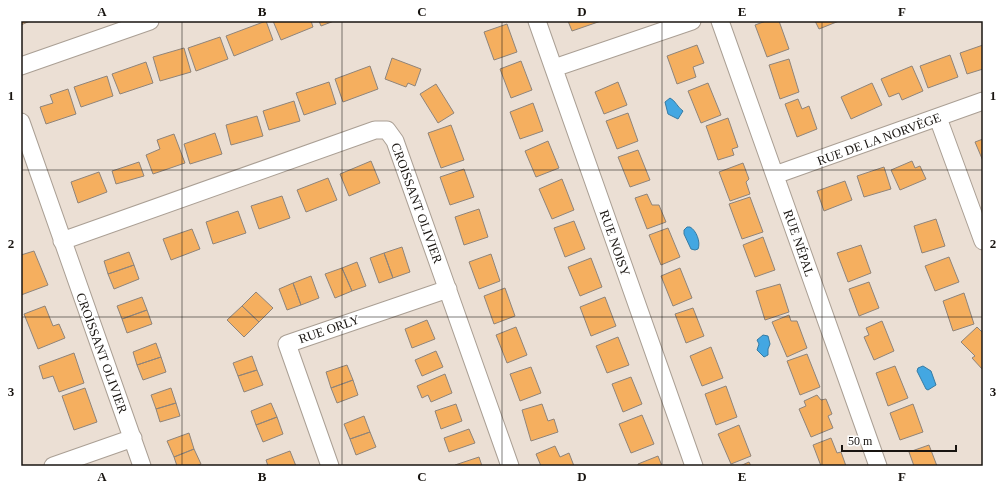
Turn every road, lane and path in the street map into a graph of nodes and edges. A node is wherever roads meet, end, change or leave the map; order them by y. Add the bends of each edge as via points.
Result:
1 (150, 21) edge
2 (537, 21) edge
3 (692, 21) edge
4 (720, 21) edge
5 (21, 66) edge
6 (554, 68) junction
7 (983, 101) edge
8 (938, 118) junction
9 (21, 122) edge
10 (775, 175) junction
11 (62, 241) junction
12 (983, 241) edge
13 (448, 289) junction
14 (132, 438) junction
15 (53, 466) edge
16 (142, 466) edge
17 (330, 466) edge
18 (510, 466) edge
19 (694, 466) edge
20 (878, 466) edge

1 - 5 street
2 - 6 street, RUE NOISY
3 - 6 street
4 - 10 street, RUE NÉPAL
6 - 19 street, RUE NOISY
7 - 8 street, RUE DE LA NORVÈGE
8 - 10 street, RUE DE LA NORVÈGE
8 - 12 street
9 - 11 street, CROISSANT OLIVIER
10 - 20 street, RUE NÉPAL
11 - 13 street, CROISSANT OLIVIER via 375,130 387,130 395,141
11 - 14 street, CROISSANT OLIVIER
13 - 17 street, RUE ORLY via 287,344
13 - 18 street, CROISSANT OLIVIER
14 - 15 street
14 - 16 street, CROISSANT OLIVIER

